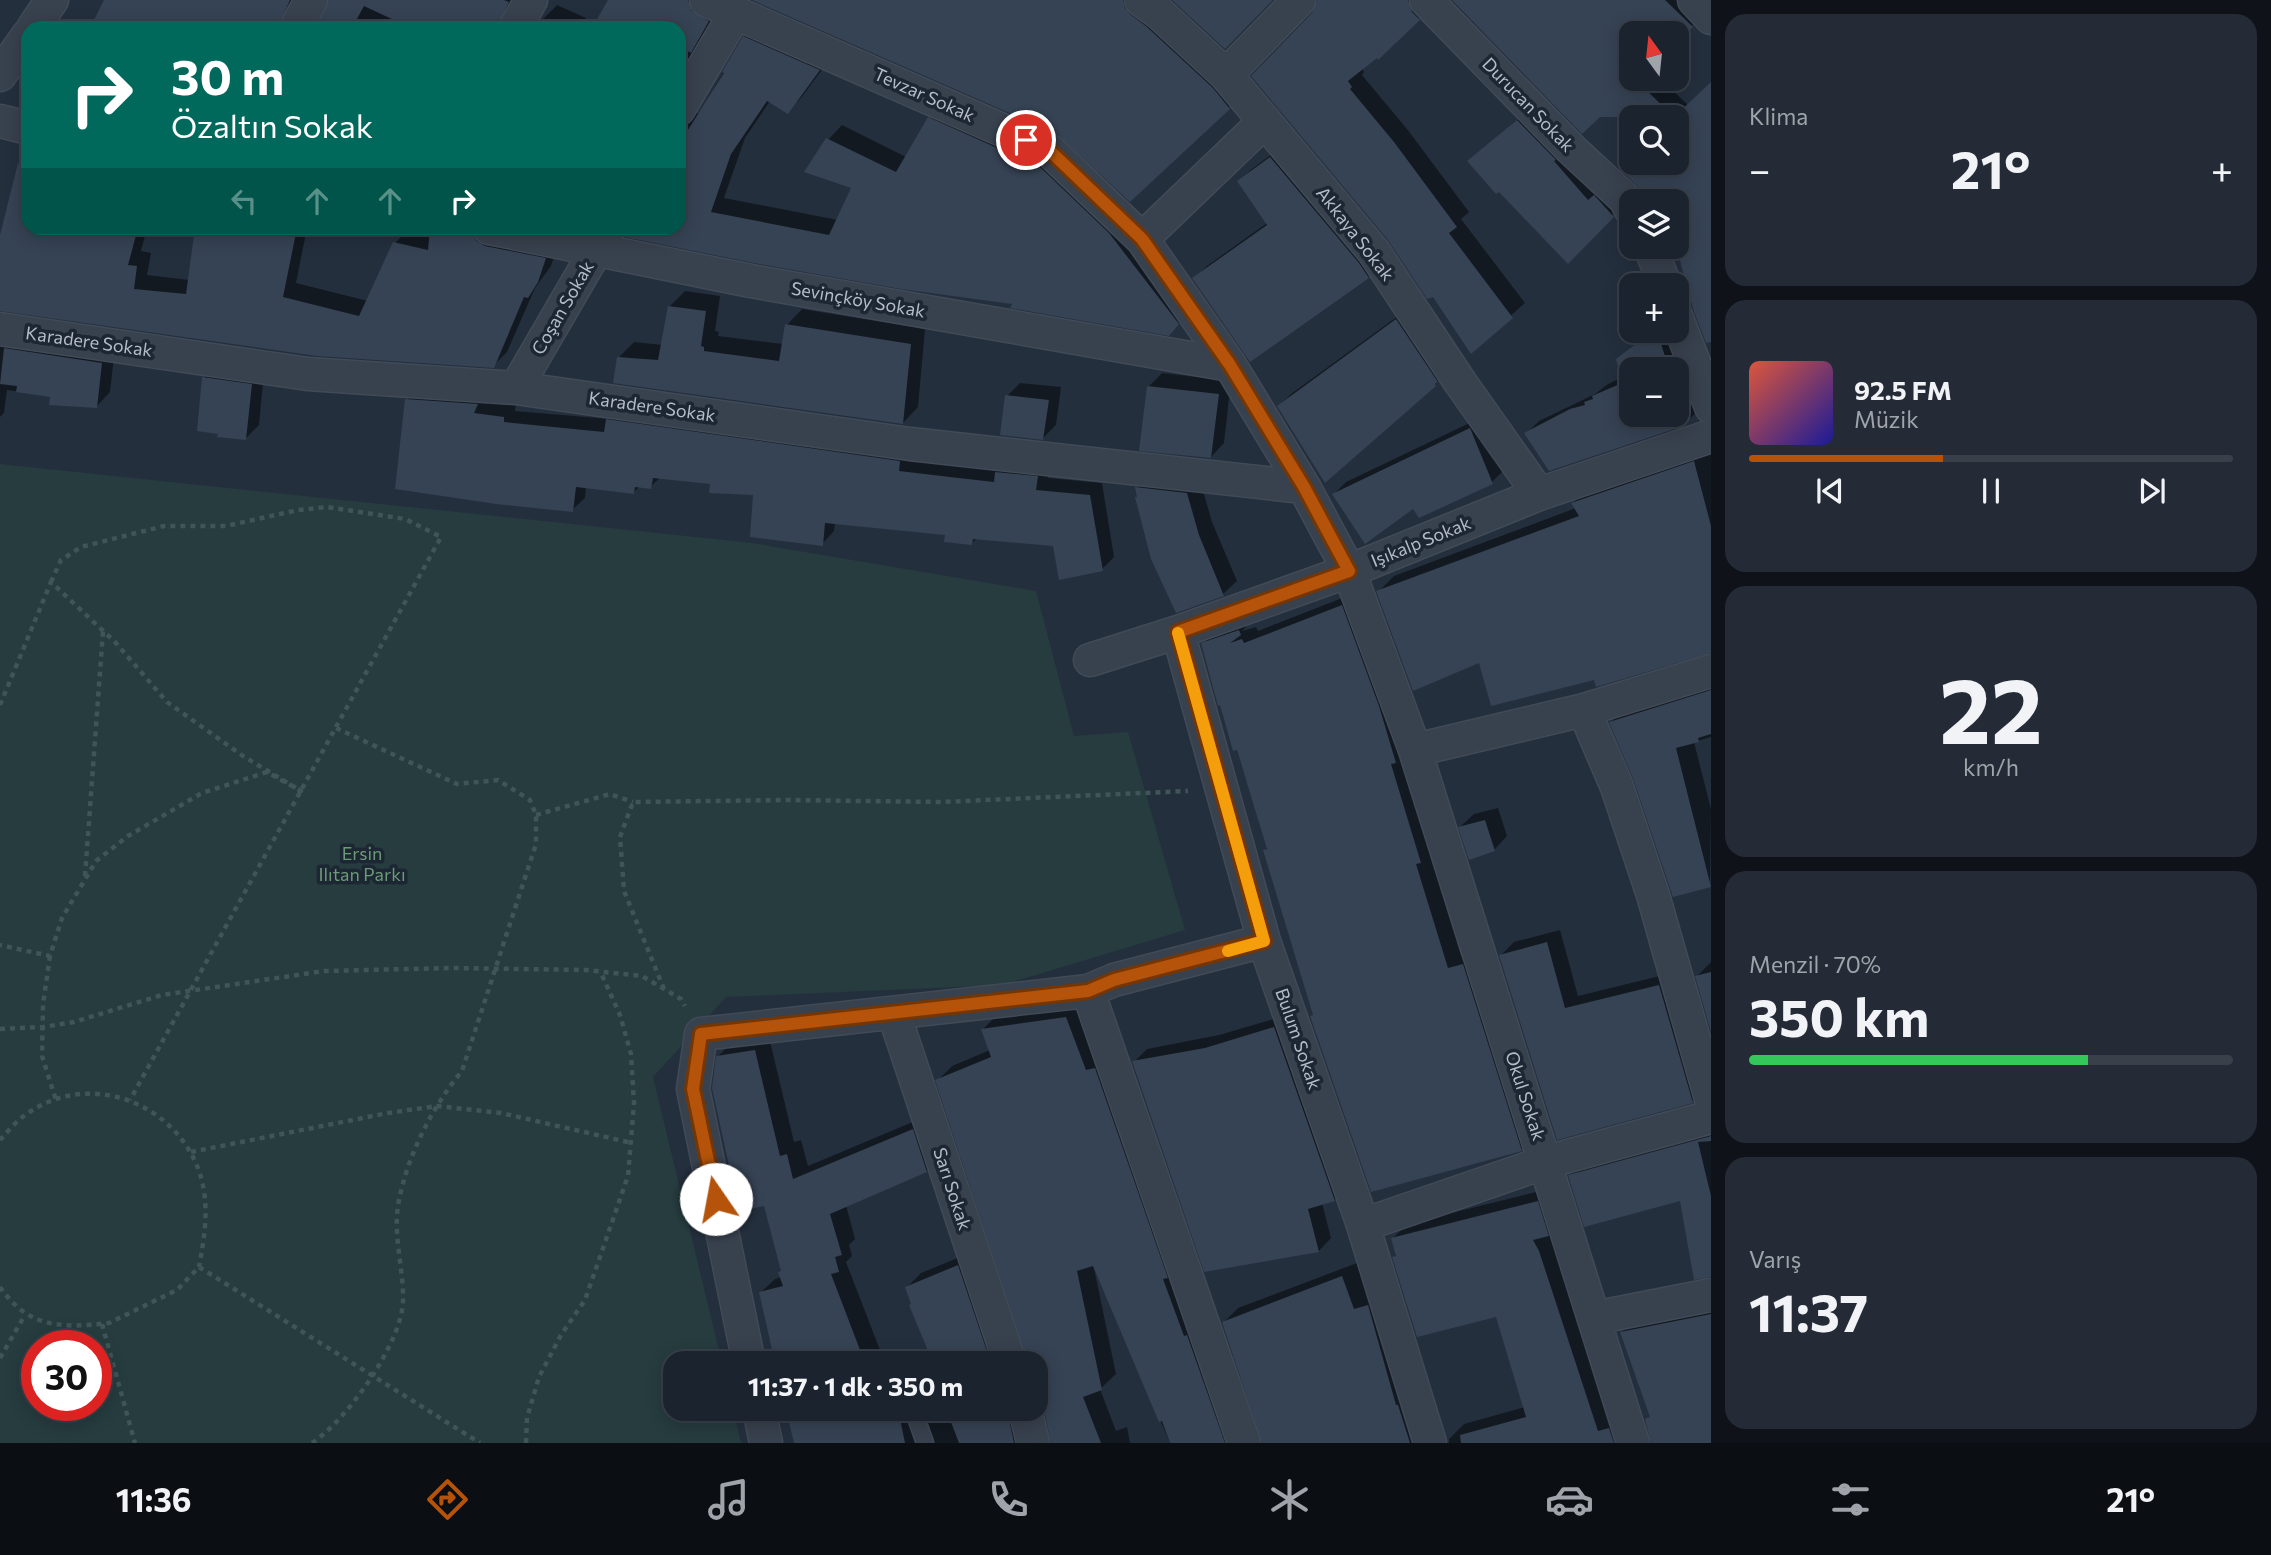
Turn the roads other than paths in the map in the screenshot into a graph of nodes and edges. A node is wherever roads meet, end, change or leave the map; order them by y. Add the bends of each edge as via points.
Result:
1 (52, 0) edge
2 (311, 0) edge
3 (531, 0) edge
4 (706, 0) edge
5 (1141, 0) edge
6 (1299, 0) edge
7 (1426, 0) edge
8 (1695, 0) edge
9 (736, 12) junction
10 (1711, 18) edge
11 (38, 21) edge
12 (300, 21) edge
13 (519, 21) edge
14 (21, 45) edge
15 (0, 75) edge
16 (1226, 75) junction
17 (686, 97) edge
18 (0, 121) edge
19 (1265, 121) junction
20 (21, 126) edge
21 (1619, 193) edge
22 (569, 235) edge
23 (603, 238) edge
24 (1142, 239) junction
25 (0, 329) edge
26 (1686, 343) edge
27 (1230, 365) junction
28 (516, 388) junction
29 (1711, 407) edge
30 (1711, 436) edge
31 (1304, 487) junction
32 (1539, 494) junction
33 (1349, 571) junction
34 (1178, 632) junction
35 (1090, 660) dead end
36 (1711, 671) edge
37 (1584, 710) junction
38 (1415, 750) junction
39 (1264, 941) junction
40 (1088, 991) junction
41 (894, 1014) junction
42 (1711, 1099) edge
43 (1711, 1117) edge
44 (1546, 1162) junction
45 (1363, 1225) junction
46 (1711, 1295) edge
47 (1594, 1318) junction
48 (747, 1351) edge
49 (1006, 1351) edge
50 (761, 1421) edge
51 (918, 1421) edge
52 (1028, 1421) edge
53 (766, 1443) edge
54 (926, 1443) edge
55 (1033, 1443) edge
56 (1244, 1443) edge
57 (1430, 1443) edge
58 (1633, 1443) edge

1 - 11 street
2 - 12 street
3 - 13 street
4 - 9 street, Tevzar Sokak
5 - 16 street, Akkaya Sokak
6 - 16 street
7 - 21 street, Durucan Sokak
8 - 10 street
9 - 17 street
9 - 24 street, Tevzar Sokak via 1050,151
14 - 15 street
16 - 19 street, Akkaya Sokak
18 - 20 street
19 - 24 street
19 - 32 street, Akkaya Sokak via 1374,252
22 - 23 street, Sevinçköy Sokak
23 - 27 street, Sevinçköy Sokak via 751,281
23 - 28 street, Coşan Sokak
24 - 27 street, Tevzar Sokak
25 - 28 street, Karadere Sokak via 308,374
26 - 29 street
27 - 31 street, Tevzar Sokak
28 - 31 street, Karadere Sokak via 910,444
30 - 32 street, Işıkalp Sokak
31 - 33 street, Tevzar Sokak
32 - 33 street, Işıkalp Sokak
33 - 34 street, Işıkalp Sokak
33 - 38 street, Okul Sokak
34 - 35 street, Işıkalp Sokak
34 - 39 street, Bulum Sokak
36 - 37 street
37 - 38 street
37 - 42 street via 1618,786
38 - 44 street, Okul Sokak
39 - 40 street
39 - 45 street, Bulum Sokak
40 - 41 street
40 - 56 street
41 - 48 street via 701,1034 693,1089
41 - 49 street, Sarı Sokak
43 - 44 street
44 - 45 street
44 - 47 street, Okul Sokak
45 - 57 street, Bulum Sokak
46 - 47 street
47 - 58 street, Okul Sokak
50 - 53 street
51 - 54 lane
52 - 55 street

